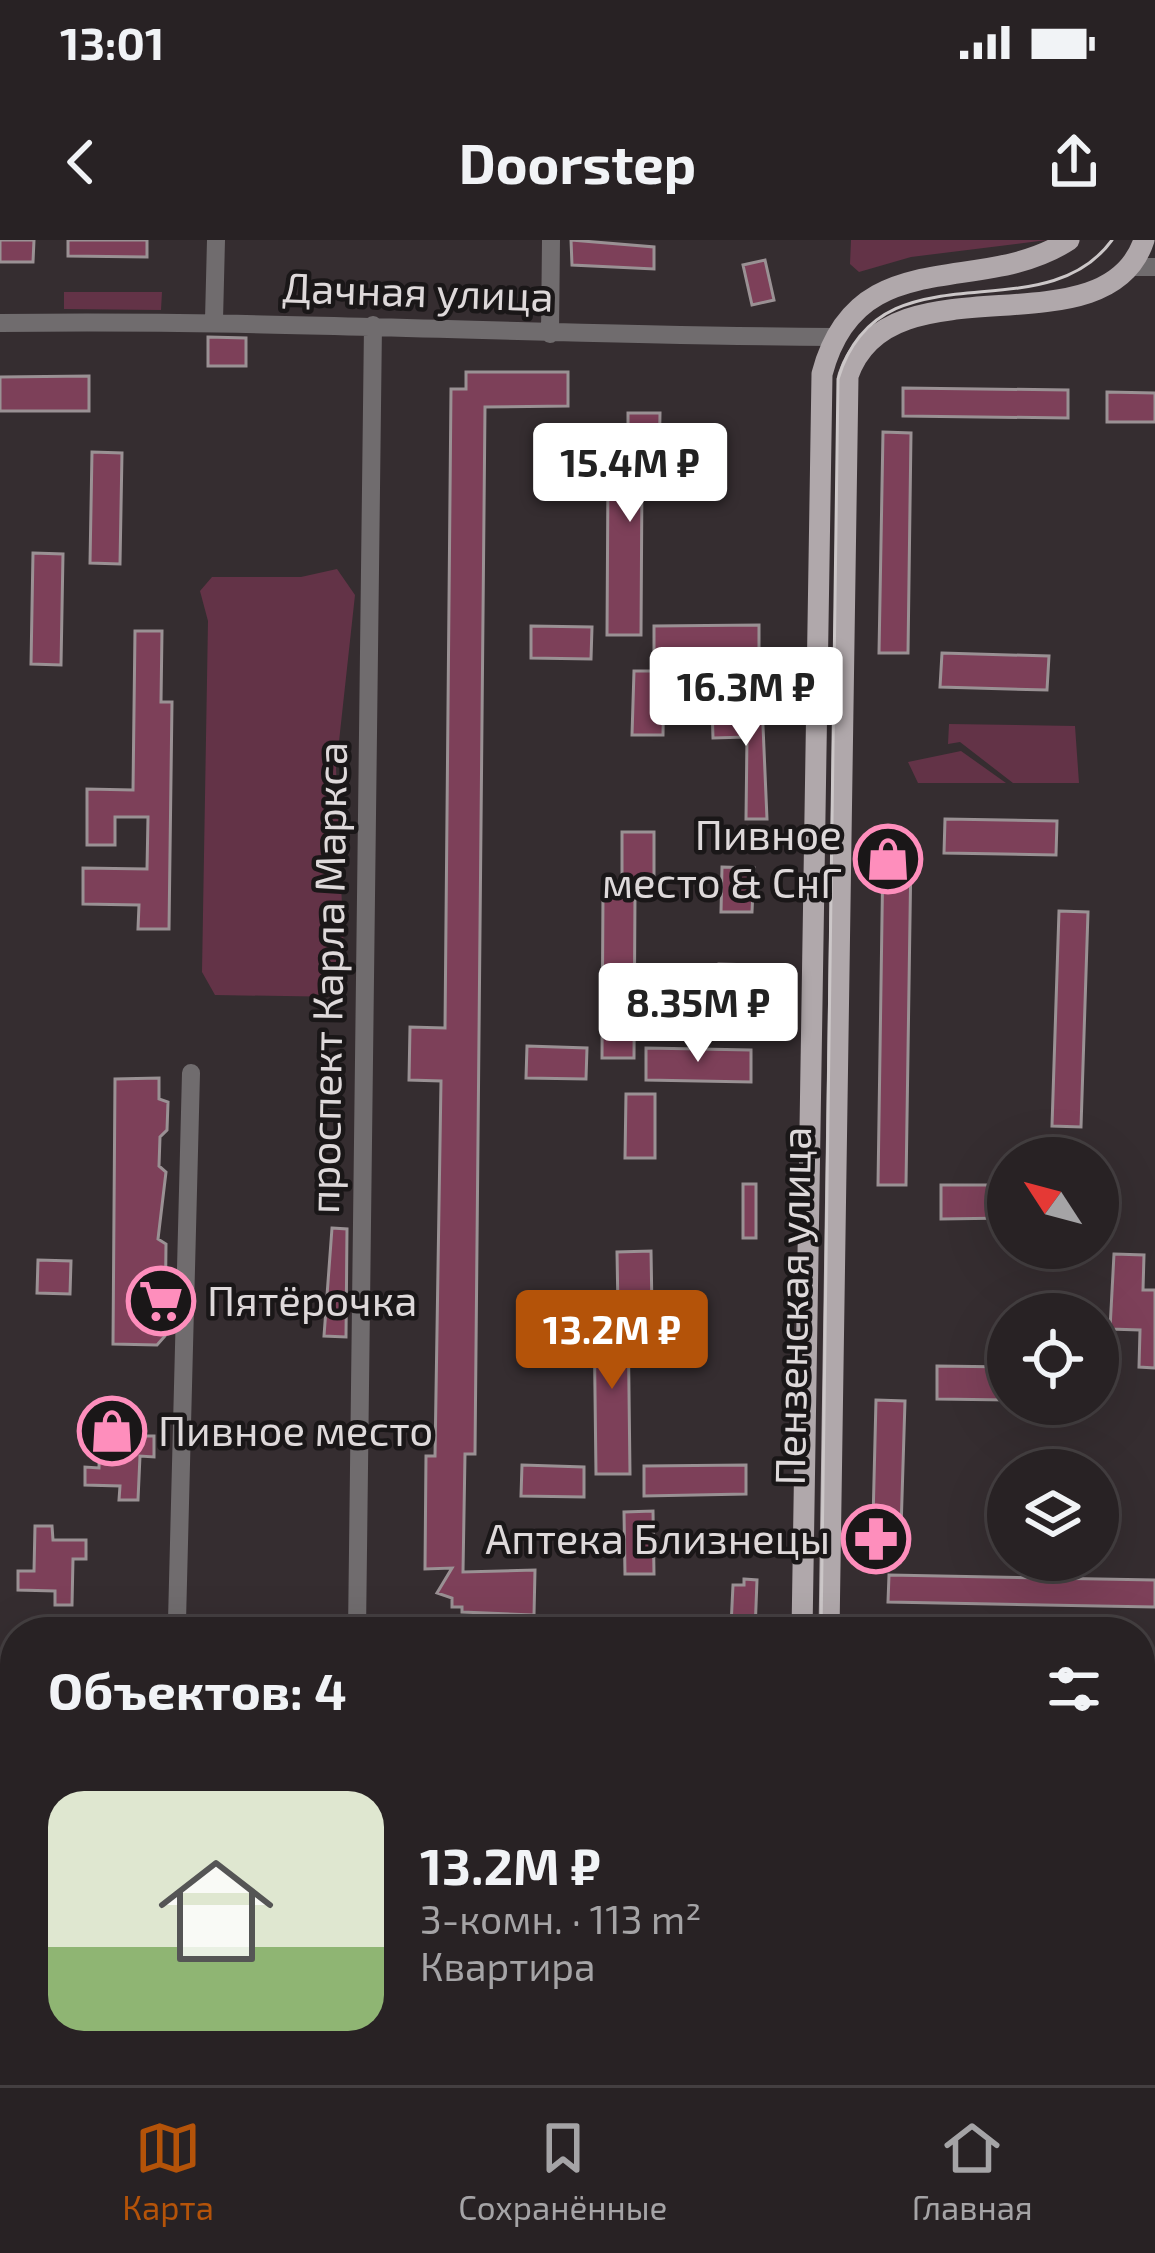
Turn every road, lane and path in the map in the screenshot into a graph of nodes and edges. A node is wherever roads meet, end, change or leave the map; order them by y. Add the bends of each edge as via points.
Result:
1 (216, 240) edge
2 (551, 240) edge
3 (1069, 240) edge
4 (1144, 240) edge
5 (1129, 267) junction
6 (1155, 267) edge
7 (214, 320) junction
8 (0, 323) edge
9 (373, 325) junction
10 (837, 332) junction
11 (550, 334) junction
12 (868, 340) junction
13 (190, 1073) dead end
14 (177, 1617) edge
15 (357, 1617) edge
16 (802, 1617) edge
17 (829, 1617) edge

1 - 7 street
2 - 11 street
3 - 10 main road via 1040,255 902,273 862,299
4 - 5 main road
5 - 6 street
5 - 12 main road via 1087,293 912,317
7 - 8 street, Дачная улица
7 - 9 street, Дачная улица
9 - 11 street, Дачная улица
9 - 15 street, проспект Карла Маркса
10 - 11 street, Дачная улица
10 - 12 main road
10 - 16 main road, Пензенская улица via 822,374
12 - 17 main road, Пензенская улица via 847,387
13 - 14 street

